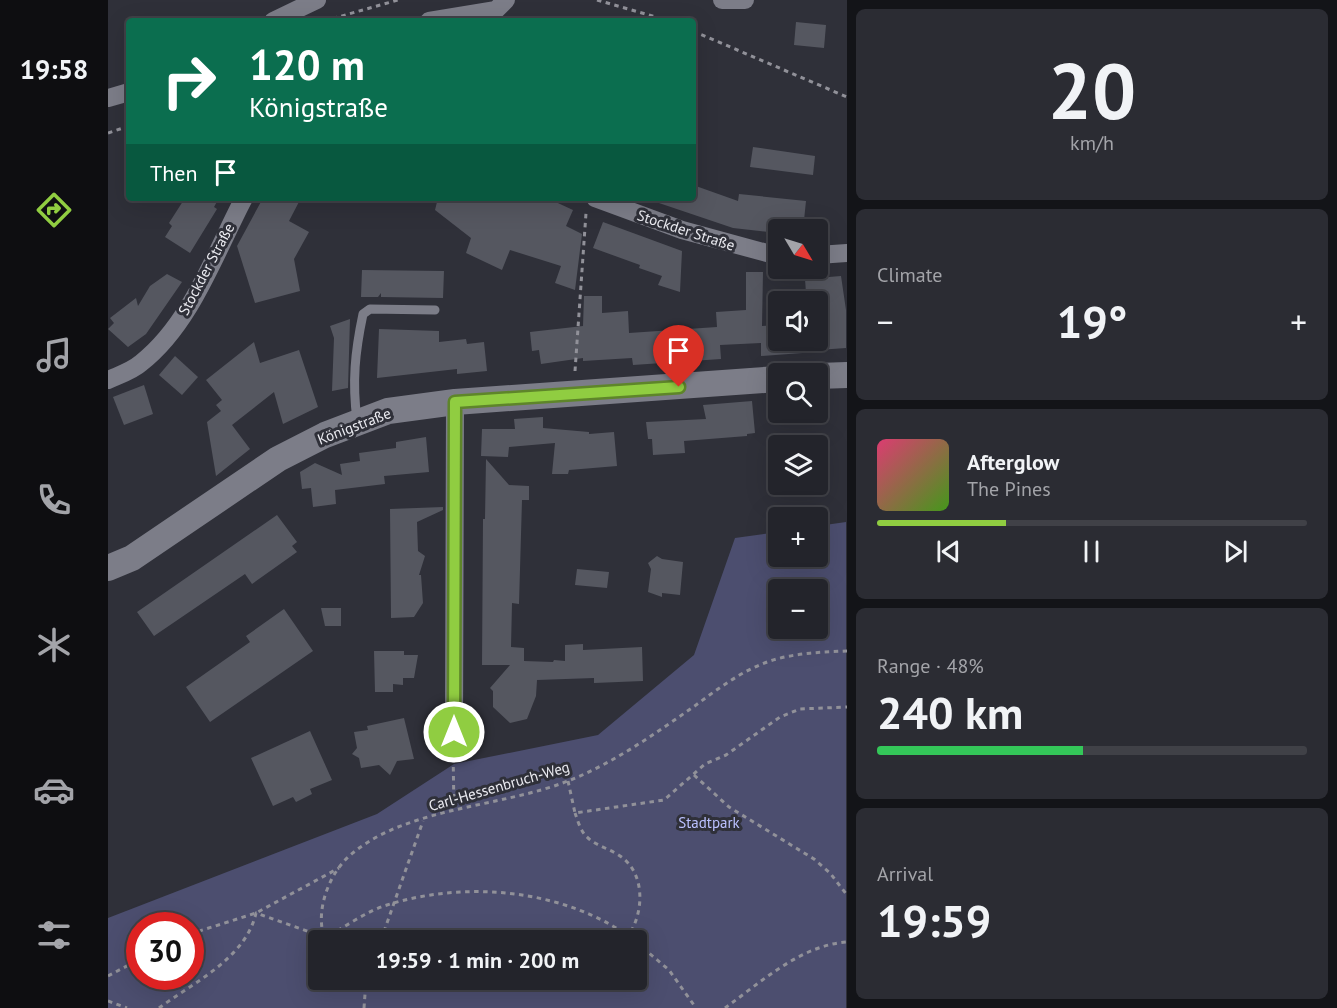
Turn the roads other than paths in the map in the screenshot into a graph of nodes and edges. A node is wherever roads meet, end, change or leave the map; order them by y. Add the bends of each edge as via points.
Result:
1 (317, 0) edge
2 (506, 0) edge
3 (722, 0) edge
4 (743, 0) edge
5 (279, 18) edge
6 (447, 18) edge
7 (126, 93) edge
8 (108, 98) edge
9 (241, 201) edge
10 (591, 204) edge
11 (768, 253) edge
12 (846, 253) edge
13 (828, 254) edge
14 (435, 310) dead end
15 (846, 375) edge
16 (828, 376) edge
17 (108, 380) edge
18 (768, 380) edge
19 (455, 402) junction
20 (357, 422) junction
21 (108, 568) edge
22 (454, 732) road end

1 - 5 street
2 - 6 street via 496,10
3 - 4 street
7 - 8 street
9 - 17 street, Stockder Straße via 174,327 140,364
10 - 11 street, Stockder Straße
12 - 13 street
14 - 20 lane via 370,309 363,314 355,348
15 - 16 main road
18 - 19 main road, Königstraße
19 - 20 main road, Königstraße via 387,411
19 - 22 street
20 - 21 main road, Königstraße via 278,459 132,558

